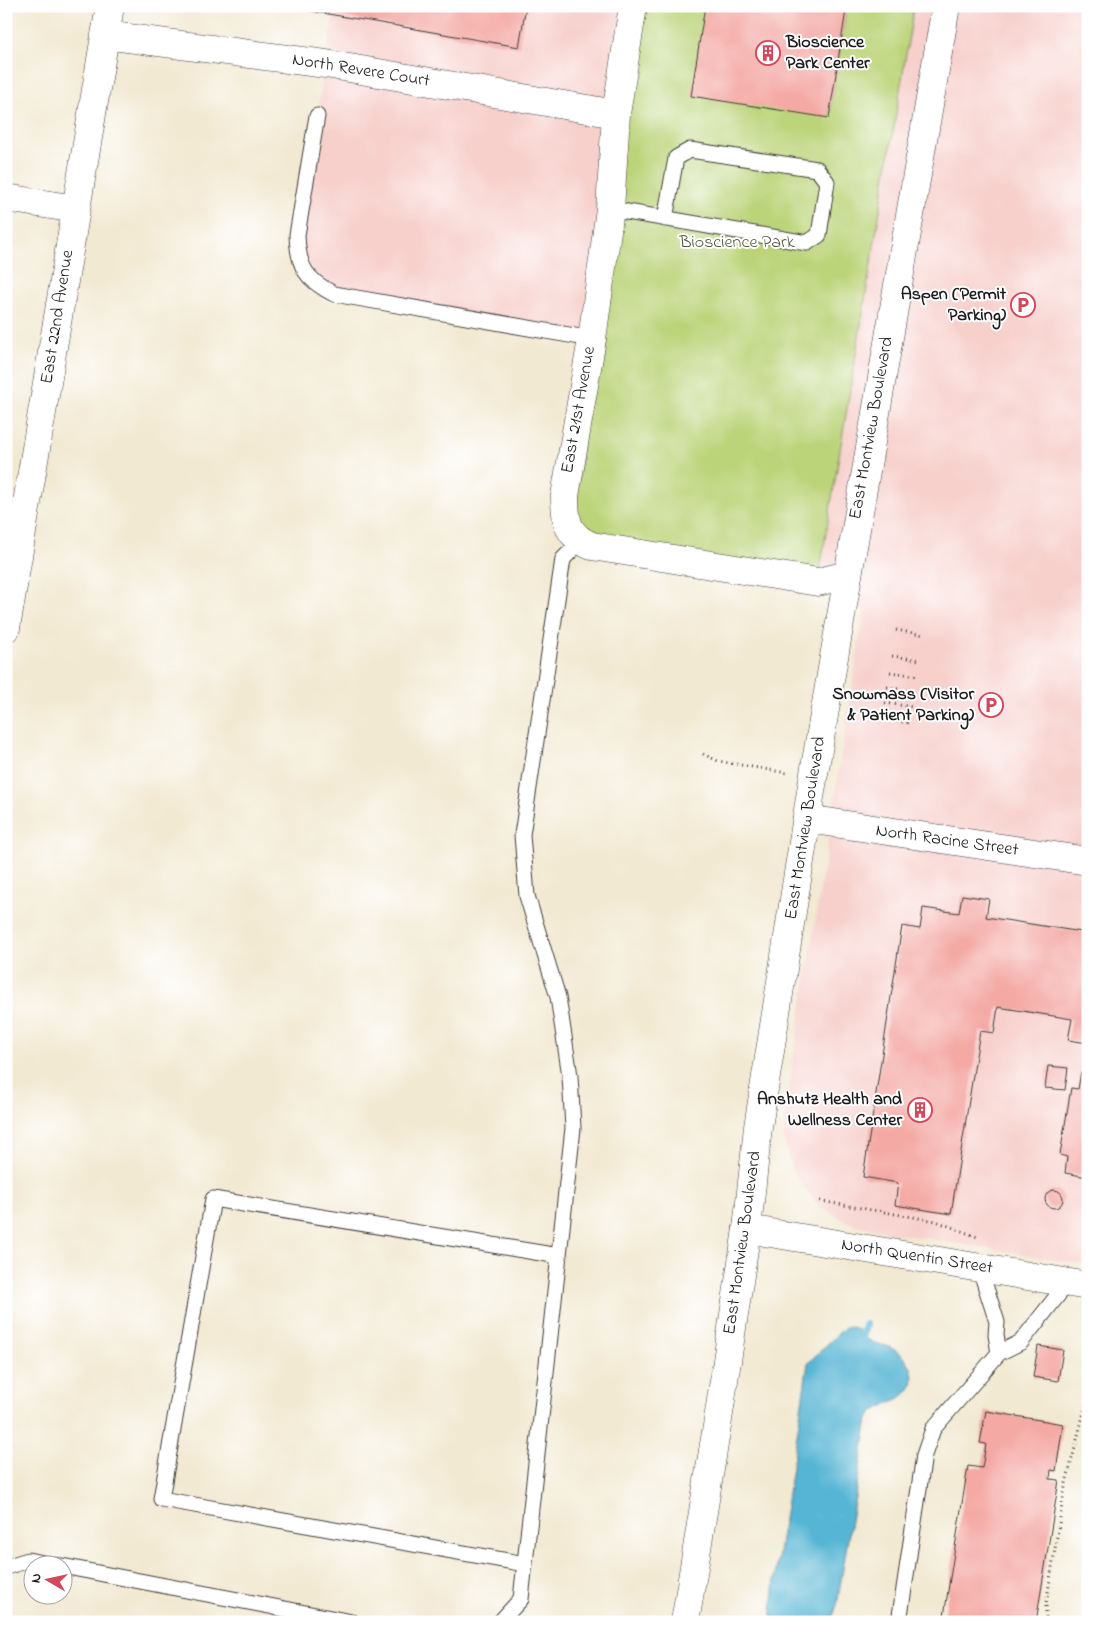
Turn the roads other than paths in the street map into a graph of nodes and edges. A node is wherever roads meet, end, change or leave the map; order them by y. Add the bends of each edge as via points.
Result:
1 (110, 6) edge
2 (633, 6) edge
3 (946, 6) edge
4 (105, 35) junction
5 (616, 114) junction
6 (317, 116) dead end
7 (6, 198) edge
8 (76, 209) junction
9 (610, 209) junction
10 (665, 219) junction
11 (592, 338) junction
12 (581, 541) junction
13 (847, 575) junction
14 (6, 628) edge
15 (807, 819) junction
16 (1088, 861) edge
17 (747, 1229) junction
18 (559, 1256) junction
19 (979, 1266) junction
20 (1078, 1284) edge
21 (999, 1354) junction
22 (22, 1562) edge
23 (525, 1564) junction
24 (6, 1567) edge
25 (72, 1568) edge
26 (352, 1622) edge
27 (500, 1622) edge
28 (686, 1622) edge
29 (898, 1622) edge

1 - 4 street, East 22nd Avenue
2 - 5 street, East 21st Avenue
3 - 13 street, East Montview Boulevard
4 - 5 street, North Revere Court via 326,64
4 - 8 street, East 22nd Avenue
5 - 9 street, East 21st Avenue
6 - 11 lane via 298,252 308,277 319,286 334,294
7 - 8 street
8 - 14 street, East 22nd Avenue
9 - 10 lane
9 - 11 street, East 21st Avenue
10 - 10 lane via 807,243 819,234 828,182 817,169 690,150 676,158
11 - 12 street, East 21st Avenue via 565,496 567,522
12 - 13 street via 592,546 818,582
12 - 18 lane via 563,559 522,835 527,896 558,997 570,1076 573,1128
13 - 15 street, East Montview Boulevard
15 - 16 street, North Racine Street
15 - 17 street, East Montview Boulevard via 758,1127
17 - 19 street, North Quentin Street
17 - 28 street, East Montview Boulevard
18 - 23 lane
18 - 23 lane via 213,1199 161,1499
19 - 20 street, North Quentin Street
19 - 21 lane via 997,1322
20 - 21 lane via 1021,1342
21 - 29 lane via 933,1429 924,1455
22 - 24 lane
23 - 27 lane via 521,1599
25 - 26 lane

